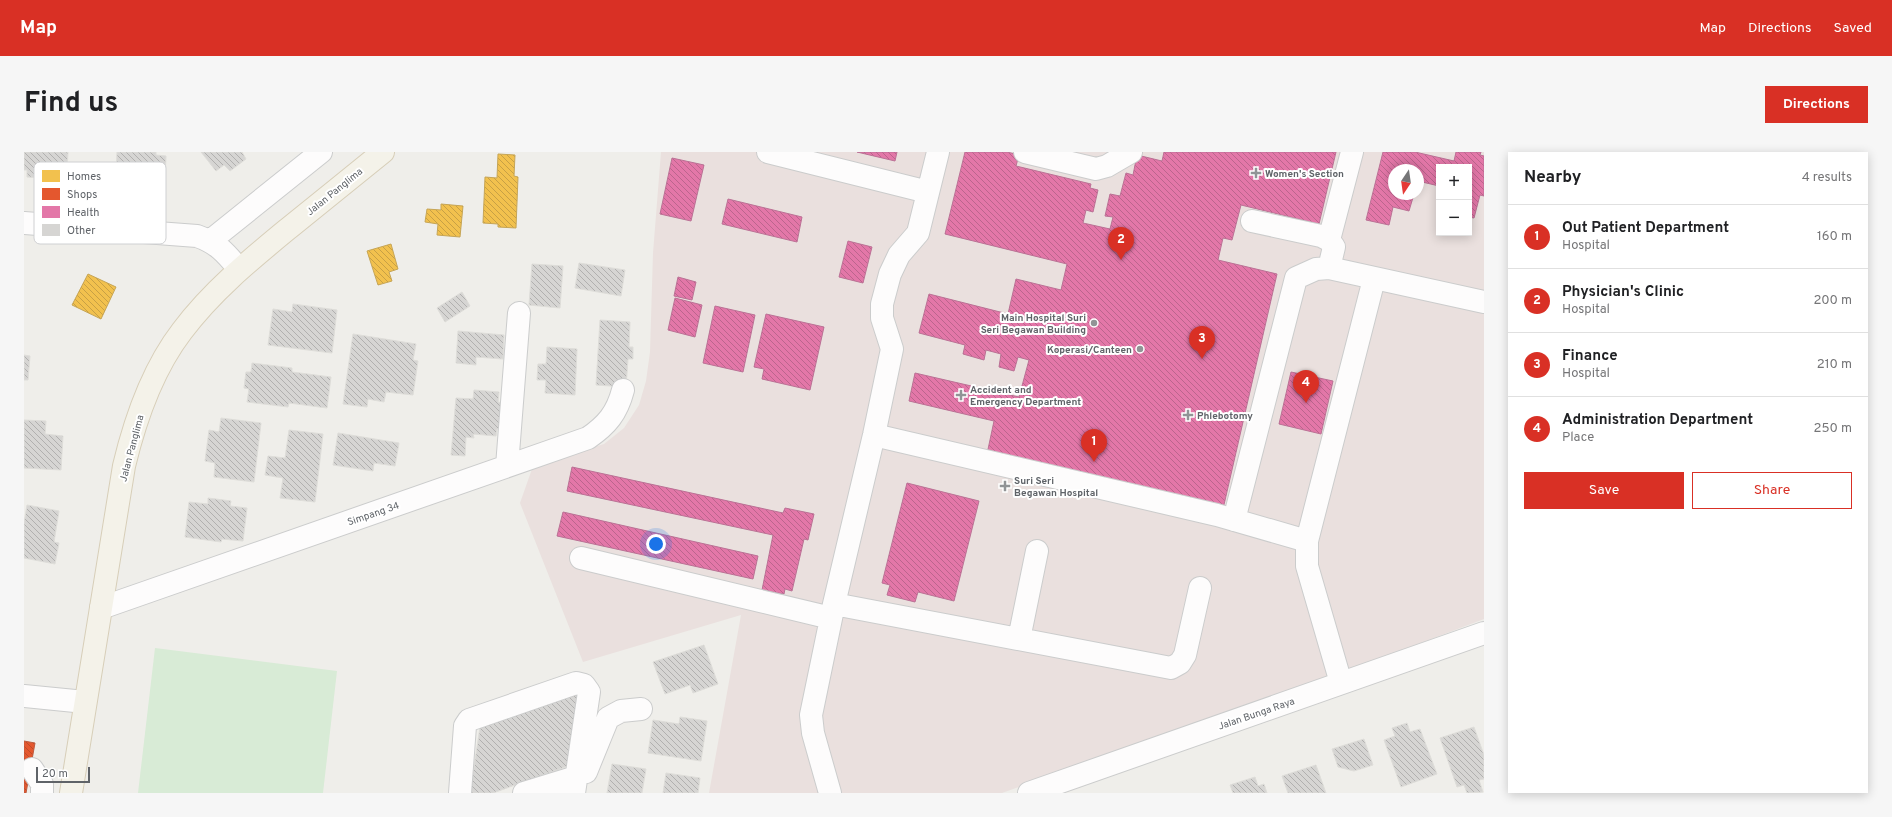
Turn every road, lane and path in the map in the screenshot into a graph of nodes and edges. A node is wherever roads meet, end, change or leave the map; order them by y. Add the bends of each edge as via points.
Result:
1 (321, 152) edge
2 (383, 152) edge
3 (768, 152) edge
4 (938, 152) edge
5 (1025, 152) edge
6 (1131, 152) edge
7 (1352, 152) edge
8 (928, 192) junction
9 (1252, 221) dead end
10 (24, 223) edge
11 (34, 224) edge
12 (166, 234) edge
13 (1330, 240) junction
14 (210, 241) junction
15 (1329, 268) junction
16 (239, 269) junction
17 (1374, 279) junction
18 (1484, 302) edge
19 (519, 313) dead end
20 (624, 390) dead end
21 (874, 435) junction
22 (507, 466) junction
23 (1234, 520) junction
24 (1307, 541) junction
25 (1037, 551) dead end
26 (581, 558) dead end
27 (1200, 588) dead end
28 (101, 608) junction
29 (832, 611) junction
30 (1484, 633) edge
31 (1019, 639) junction
32 (1341, 683) junction
33 (24, 696) edge
34 (85, 702) junction
35 (641, 709) dead end
36 (32, 768) dead end
37 (576, 788) edge
38 (42, 793) edge
39 (71, 793) edge
40 (460, 793) edge
41 (524, 793) edge
42 (830, 793) edge
43 (1029, 793) edge

1 - 14 street
2 - 16 main road, Jalan Panglima
3 - 8 street
4 - 8 street
5 - 6 street via 1096,169 1107,166
7 - 13 street
8 - 21 street via 918,233 899,255 890,274 882,304 882,318 892,349
9 - 13 street
10 - 11 street
12 - 14 street via 196,236
13 - 15 street via 1334,247
14 - 16 street via 222,249
15 - 17 street
15 - 23 street via 1316,269 1296,278
16 - 28 main road, Jalan Panglima via 204,303 181,332 162,364 137,419 124,466
17 - 18 street
17 - 24 street
19 - 22 street
20 - 22 street, Simpang 34 via 620,405 612,418 588,438
21 - 23 street
21 - 29 street
22 - 28 street, Simpang 34
23 - 24 street
24 - 32 street via 1306,566
25 - 31 street
26 - 29 street
27 - 31 street via 1185,655 1180,663 1171,668
28 - 34 main road, Jalan Panglima
29 - 31 street
29 - 42 street via 811,715 813,733
30 - 32 street, Jalan Bunga Raya
32 - 43 street, Jalan Bunga Raya
33 - 34 street
34 - 39 main road, Jalan Panglima
35 - 37 street via 621,711 608,718
36 - 38 street via 42,784
37 - 40 street via 589,692 584,685 576,683 469,720 465,726
37 - 41 street

